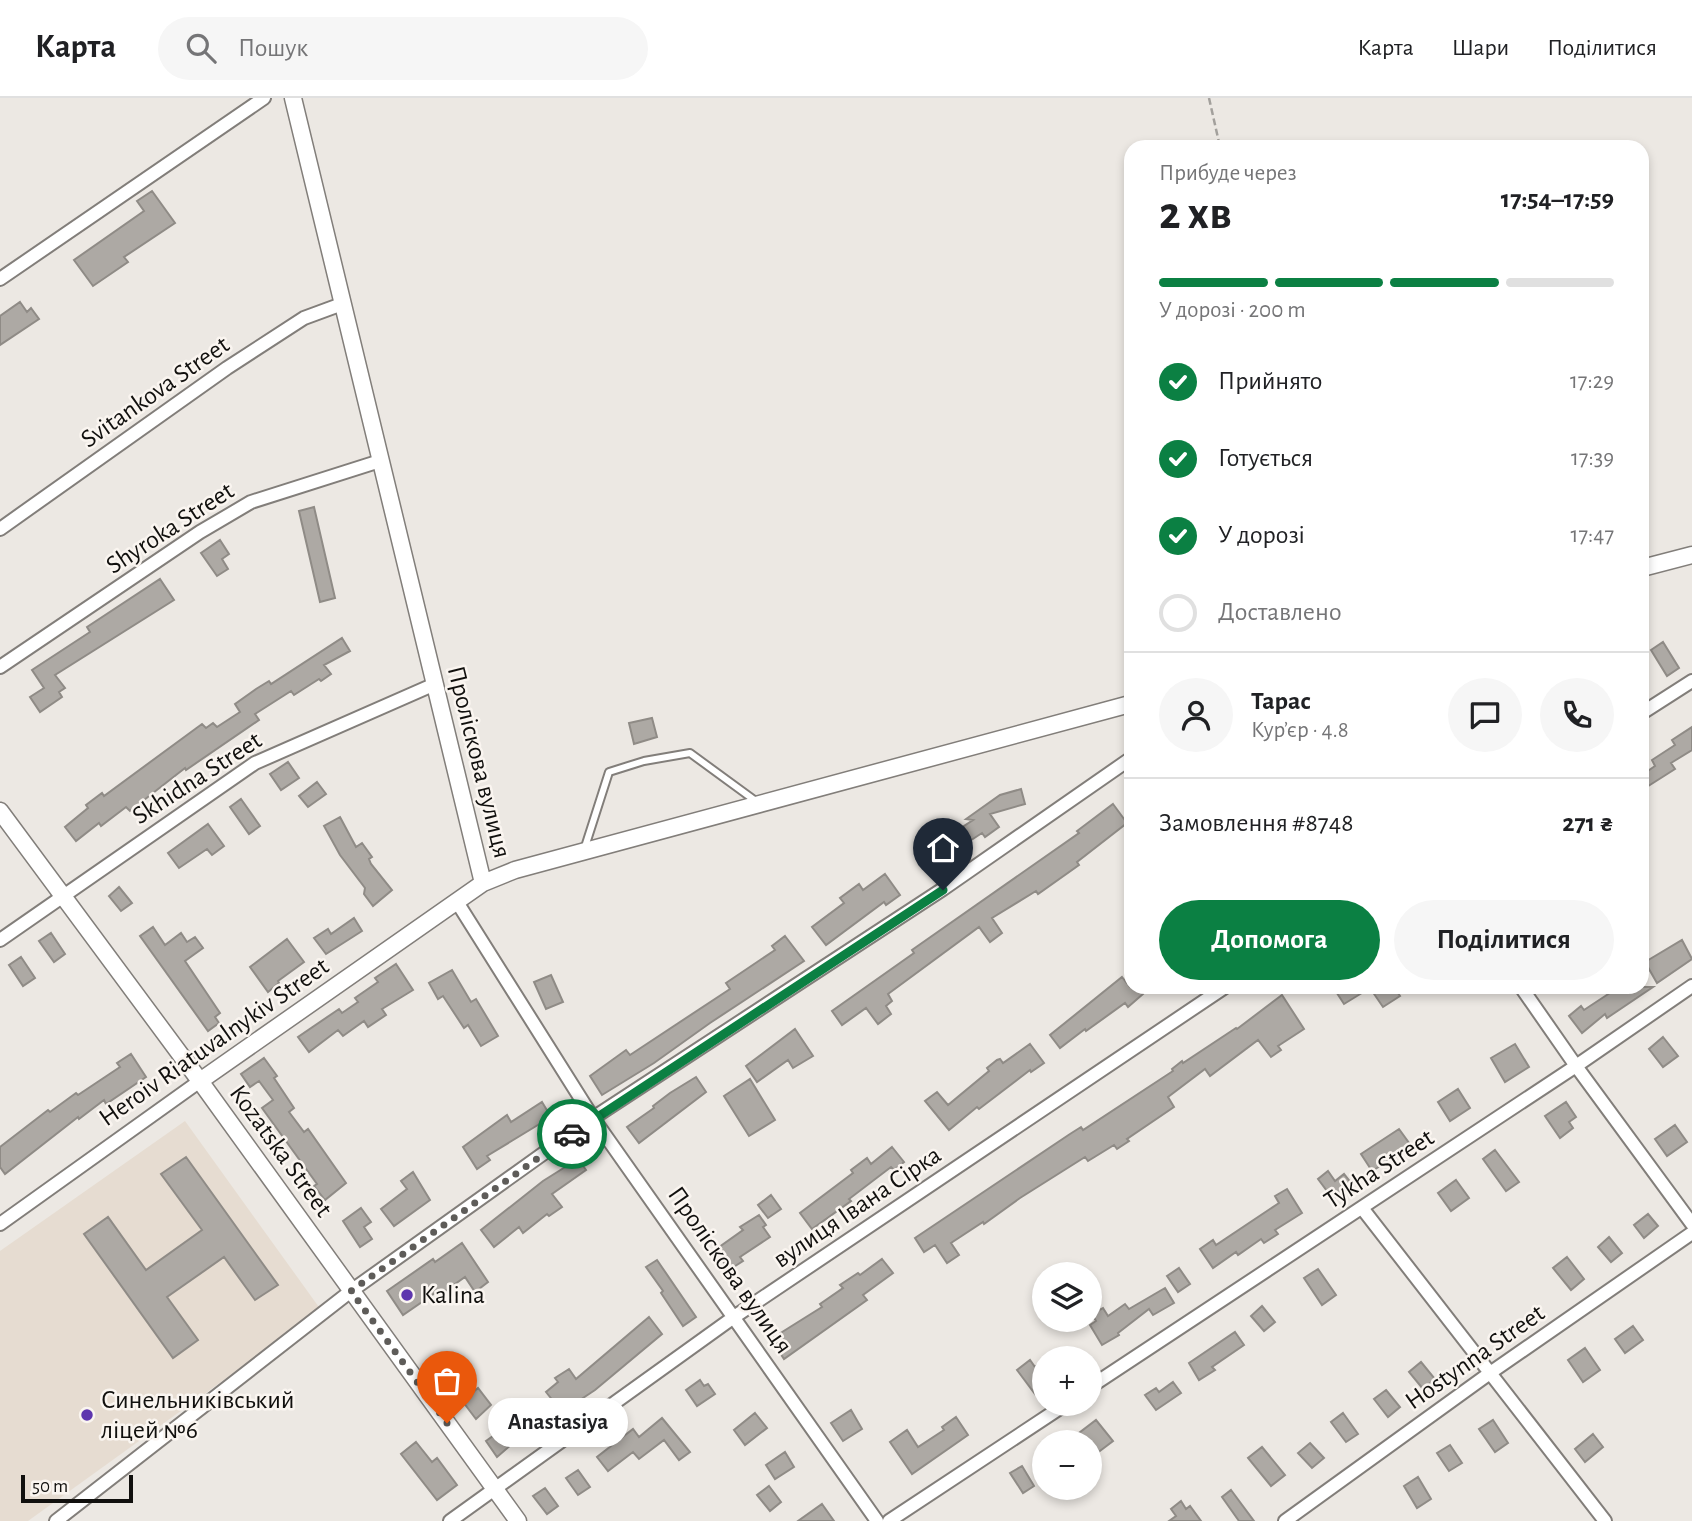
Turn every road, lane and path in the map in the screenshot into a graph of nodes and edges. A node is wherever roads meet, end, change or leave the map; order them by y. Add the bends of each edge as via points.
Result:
1 (264, 98) edge
2 (293, 98) edge
3 (1209, 98) edge
4 (1218, 140) edge
5 (0, 279) edge
6 (342, 304) junction
7 (380, 461) junction
8 (0, 529) edge
9 (1692, 555) edge
10 (1649, 566) edge
11 (0, 667) edge
12 (1692, 681) edge
13 (435, 684) junction
14 (1124, 706) edge
15 (1649, 709) edge
16 (1124, 763) edge
17 (758, 803) junction
18 (0, 811) edge
19 (584, 850) junction
20 (483, 883) junction
21 (63, 895) junction
22 (457, 902) junction
23 (0, 940) edge
24 (1692, 986) edge
25 (1215, 994) edge
26 (1526, 994) edge
27 (1576, 1066) junction
28 (200, 1081) junction
29 (593, 1118) junction
30 (1362, 1208) junction
31 (0, 1224) edge
32 (1692, 1224) edge
33 (1692, 1233) edge
34 (351, 1291) junction
35 (734, 1317) junction
36 (1490, 1373) junction
37 (1102, 1379) edge
38 (1048, 1416) edge
39 (495, 1490) junction
40 (56, 1521) edge
41 (450, 1521) edge
42 (518, 1521) edge
43 (877, 1521) edge
44 (889, 1521) edge
45 (1285, 1521) edge
46 (1605, 1521) edge

1 - 5 street
2 - 6 street, Проліскова вулиця
3 - 4 path
6 - 7 street, Проліскова вулиця
6 - 8 street, Svitankova Street via 304,318 227,368
7 - 11 street, Shyroka Street via 251,502
7 - 13 street, Проліскова вулиця
9 - 10 street
12 - 15 street
13 - 20 street, Проліскова вулиця
13 - 21 street, Skhidna Street via 255,762
14 - 17 street
16 - 29 street via 943,890
17 - 19 street
17 - 19 lane via 691,752 644,761 609,772
18 - 21 street, Kozatska Street
19 - 20 street
20 - 22 street, Проліскова вулиця
21 - 23 street, Skhidna Street
21 - 28 street, Kozatska Street
22 - 28 street, Heroiv Riatuvalnykiv Street
22 - 29 street, Проліскова вулиця
24 - 27 street, Tykha Street
25 - 35 street, вулиця Івана Сірка
26 - 27 street
27 - 30 street, Tykha Street
27 - 32 street
28 - 31 street, Heroiv Riatuvalnykiv Street
28 - 34 street, Kozatska Street
29 - 34 street
29 - 35 street, Проліскова вулиця
30 - 36 street
30 - 37 street, Tykha Street
33 - 36 street, Hostynna Street
34 - 39 street, Kozatska Street
34 - 40 street
35 - 39 street, вулиця Івана Сірка
35 - 43 street, Проліскова вулиця
36 - 45 street, Hostynna Street
36 - 46 street
38 - 44 street
39 - 41 street, вулиця Івана Сірка
39 - 42 street, Kozatska Street

